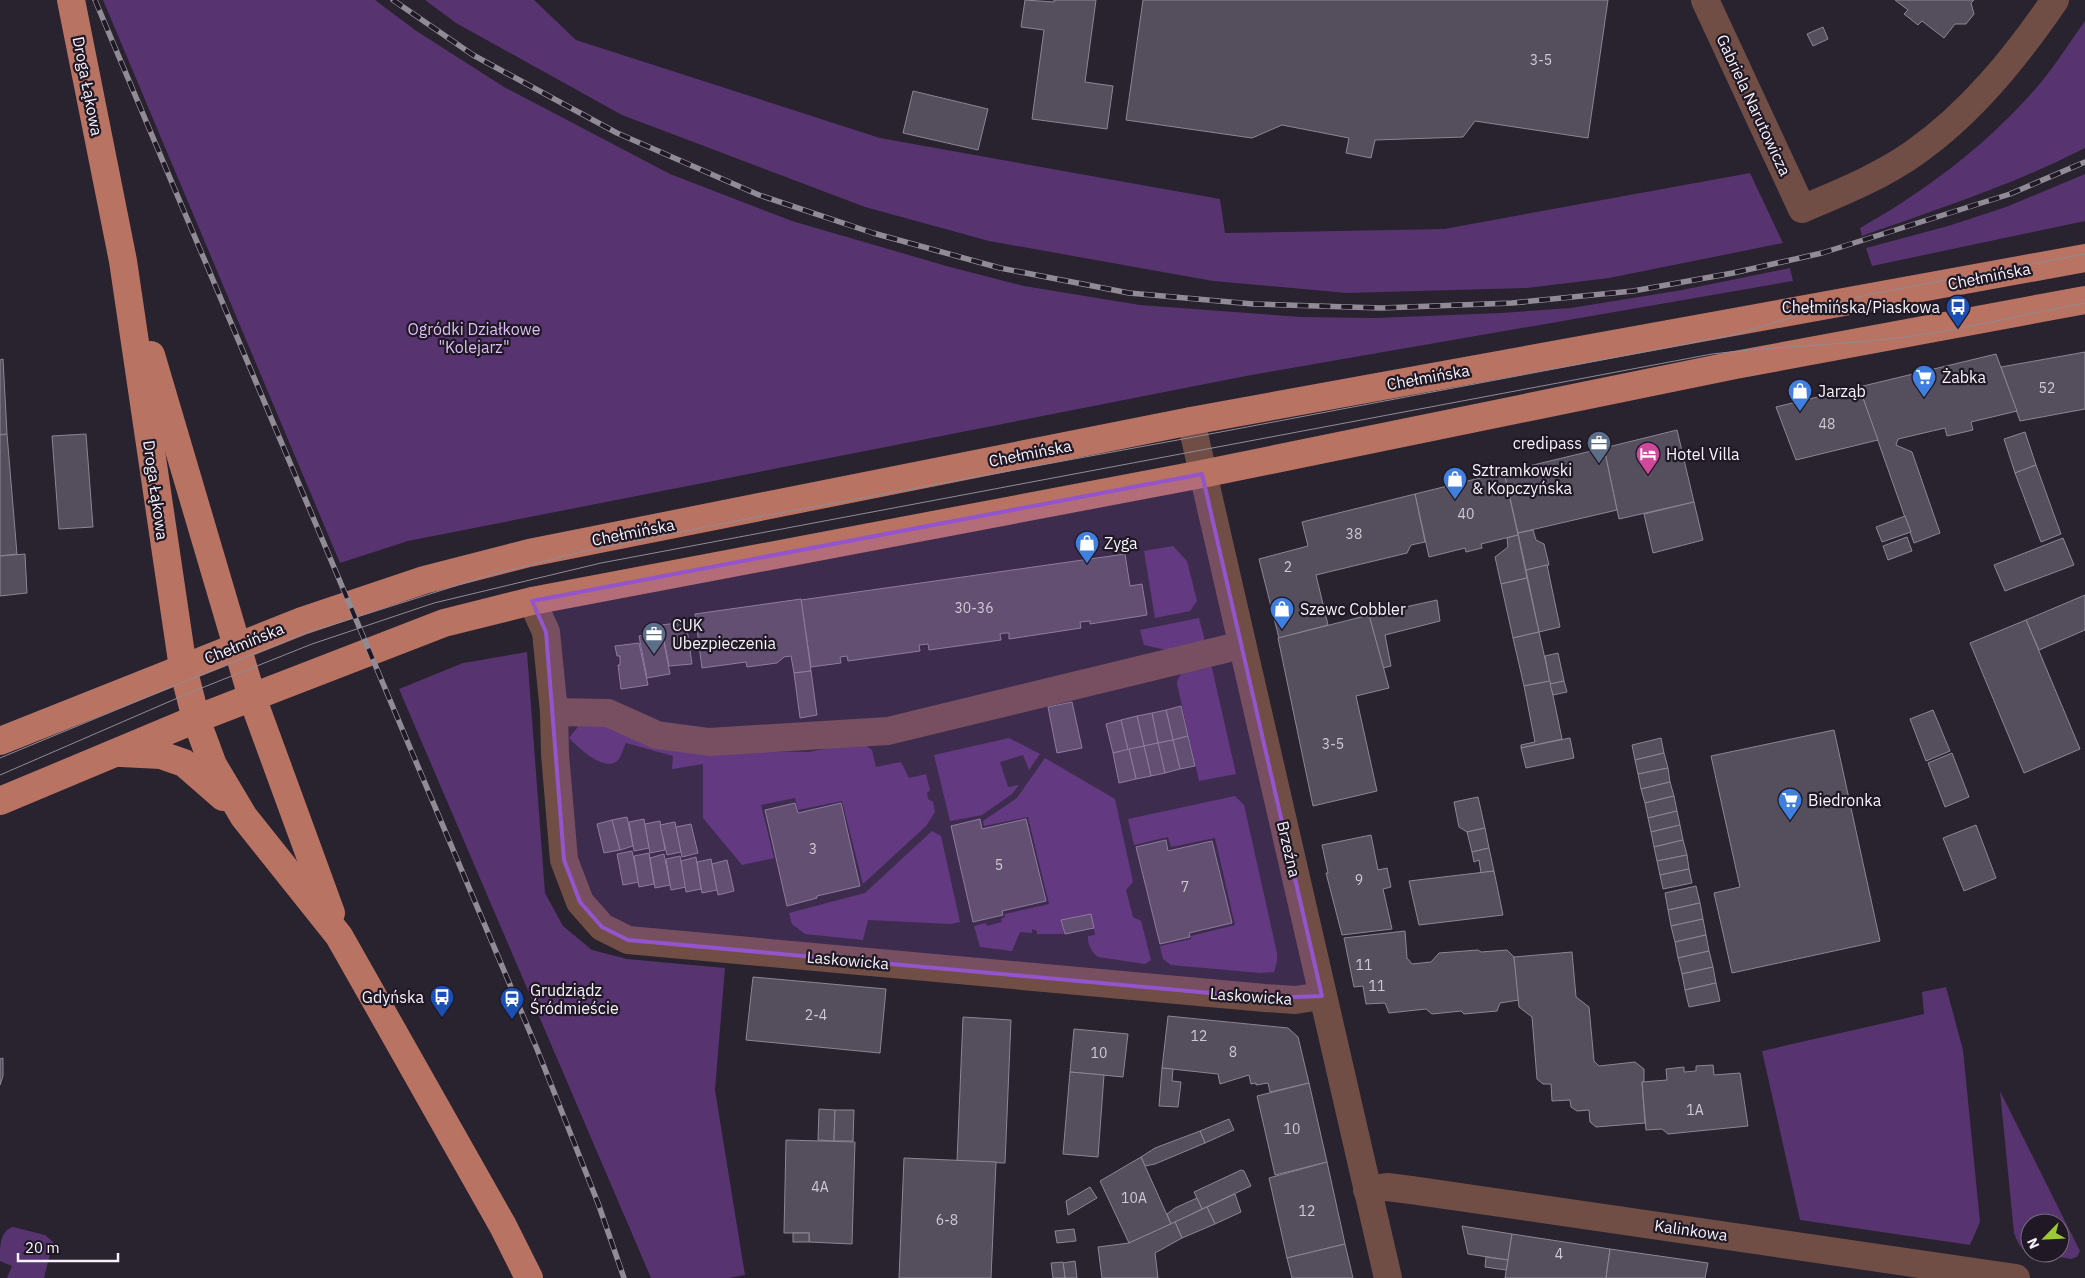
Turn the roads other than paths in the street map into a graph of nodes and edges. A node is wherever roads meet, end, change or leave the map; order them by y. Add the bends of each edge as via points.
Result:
1 (71, 0) edge
2 (1705, 0) edge
3 (2055, 0) edge
4 (2085, 258) edge
5 (123, 261) junction
6 (2085, 300) edge
7 (1191, 421) junction
8 (1202, 474) junction
9 (532, 601) junction
10 (1242, 645) junction
11 (236, 646) junction
12 (183, 668) junction
13 (252, 698) junction
14 (554, 712) junction
15 (196, 719) junction
16 (0, 741) edge
17 (110, 754) junction
18 (0, 802) edge
19 (244, 817) junction
20 (339, 936) junction
21 (1322, 996) junction
22 (1367, 1190) junction
23 (529, 1278) edge
24 (1388, 1278) edge
25 (2016, 1278) edge

1 - 5 main road, Droga Łąkowa
2 - 3 street, Gabriela Narutowicza via 1802,210 1897,163 1942,132 1979,97
4 - 7 main road, Chełmińska
5 - 11 main road, Droga Łąkowa
5 - 12 main road, Droga Łąkowa
6 - 8 main road via 1735,365
7 - 8 street, Brzeźna
7 - 11 main road, Chełmińska via 529,553 424,580
8 - 9 main road
8 - 10 street, Brzeźna
9 - 13 main road via 444,624
9 - 14 street, Laskowicka via 546,632
10 - 14 street via 888,731 709,742 657,735 608,713
10 - 21 street, Brzeźna
11 - 12 main road, Chełmińska
11 - 13 main road
12 - 15 main road, Droga Łąkowa
12 - 16 main road, Chełmińska
13 - 15 main road
13 - 20 main road
14 - 21 street, Laskowicka via 564,860 580,902 602,927 628,940 1265,998 1295,1000
15 - 17 main road
15 - 19 main road via 213,765
17 - 18 main road
17 - 19 main road via 161,755 184,763
19 - 20 main road
20 - 23 main road via 503,1226
21 - 22 street, Brzeźna
22 - 24 street, Brzeźna
22 - 25 street, Kalinkowa via 1387,1187 1411,1190

